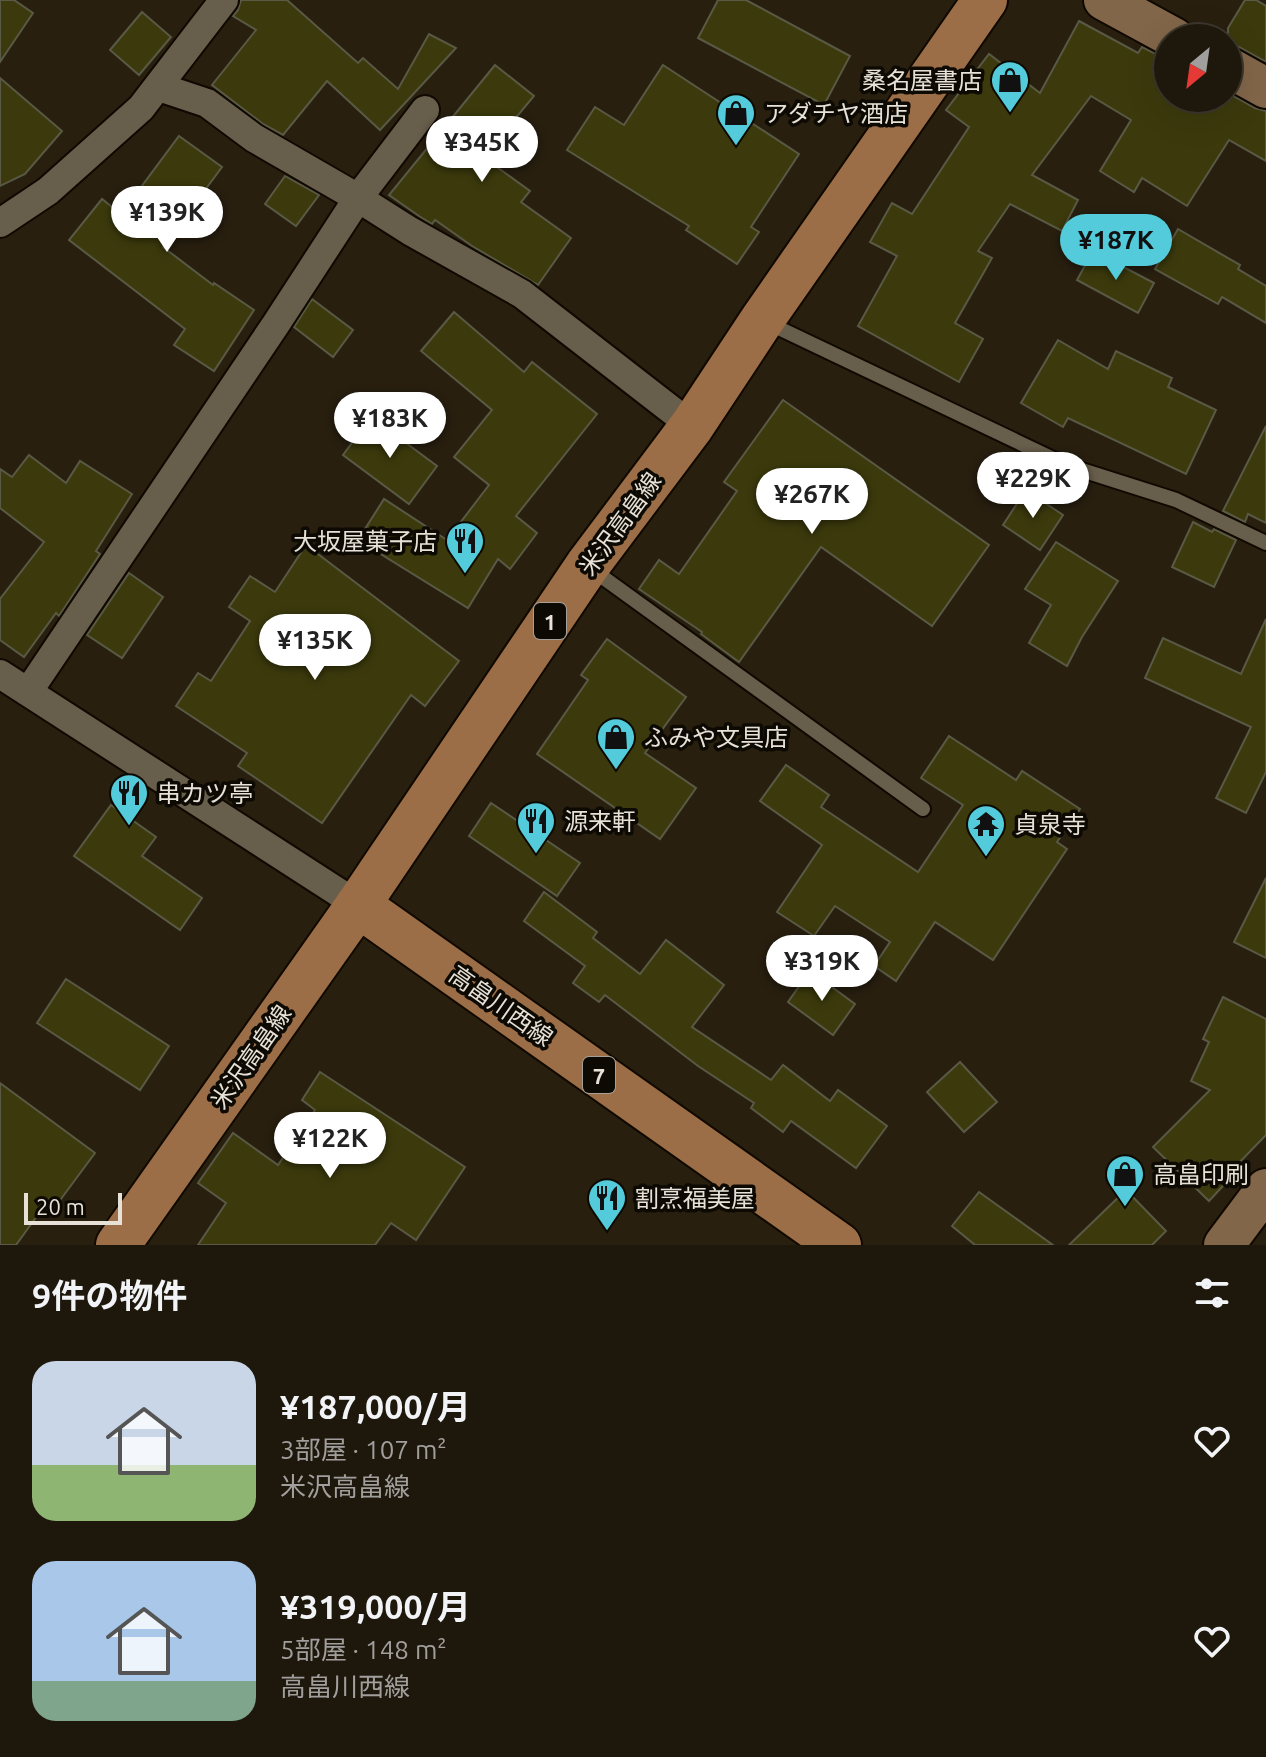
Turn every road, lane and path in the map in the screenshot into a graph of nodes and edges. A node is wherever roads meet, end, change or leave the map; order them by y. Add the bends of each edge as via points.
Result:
1 (224, 0) edge
2 (985, 0) edge
3 (1104, 0) edge
4 (1154, 27) edge
5 (1242, 75) edge
6 (159, 87) junction
7 (1266, 88) edge
8 (425, 110) dead end
9 (358, 198) junction
10 (0, 223) edge
11 (762, 320) junction
12 (692, 426) junction
13 (1266, 543) edge
14 (587, 566) junction
15 (0, 674) edge
16 (28, 692) junction
17 (923, 809) dead end
18 (358, 905) junction
19 (1266, 1189) edge
20 (837, 1244) edge
21 (118, 1245) edge
22 (1224, 1245) edge

1 - 6 street
2 - 11 main road, 米沢高畠線 / 1
3 - 4 street
5 - 7 street
6 - 9 street via 207,103 254,138
6 - 10 street via 48,191
8 - 9 street
9 - 12 street via 522,294
9 - 16 street
11 - 12 main road, 米沢高畠線 / 1
11 - 13 lane via 1066,465 1176,500
12 - 14 main road, 米沢高畠線 / 1
14 - 17 lane
14 - 18 main road, 米沢高畠線 / 1
15 - 16 street
16 - 18 street
18 - 20 main road, 高畠川西線 / 7
18 - 21 main road, 米沢高畠線 / 1
19 - 22 street

